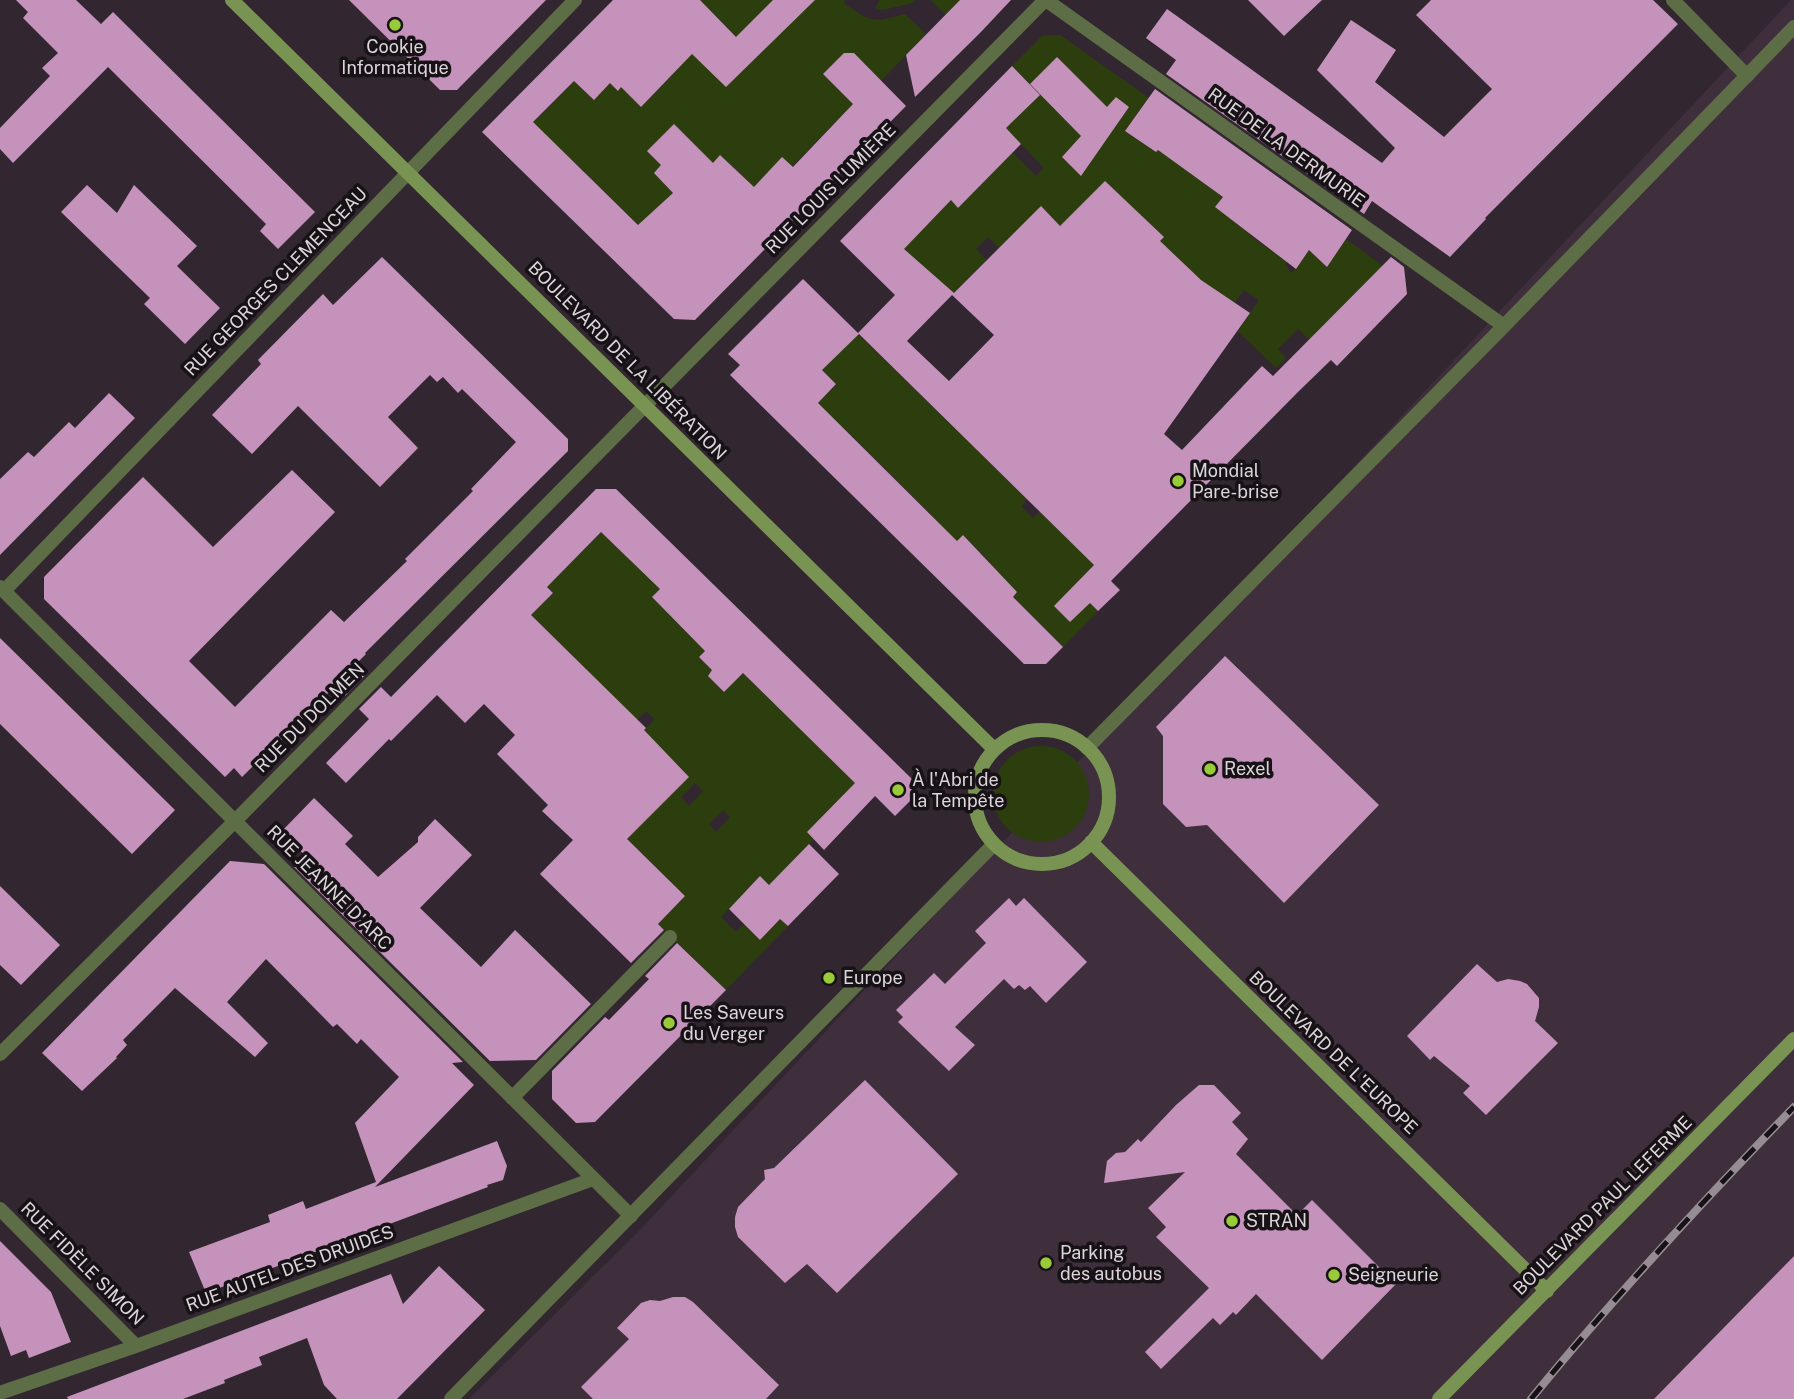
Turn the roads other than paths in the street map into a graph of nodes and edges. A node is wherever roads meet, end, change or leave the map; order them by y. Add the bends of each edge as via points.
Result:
1 (233, 0) edge
2 (575, 0) edge
3 (1045, 0) edge
4 (1673, 0) edge
5 (1794, 27) edge
6 (1747, 76) junction
7 (408, 173) junction
8 (1504, 326) junction
9 (644, 405) junction
10 (2, 589) edge
11 (1087, 748) junction
12 (994, 749) junction
13 (235, 821) junction
14 (1091, 842) junction
15 (994, 844) junction
16 (670, 937) dead end
17 (1794, 1039) edge
18 (0, 1054) edge
19 (512, 1098) junction
20 (593, 1179) junction
21 (0, 1209) edge
22 (631, 1216) junction
23 (1547, 1291) junction
24 (136, 1346) junction
25 (0, 1393) edge
26 (451, 1399) edge
27 (1439, 1399) edge

1 - 7 main road, BOULEVARD DE LA LIBÉRATION
2 - 7 street, RUE GEORGES CLEMENCEAU
3 - 8 street, RUE DE LA DERMURIE
3 - 9 street, RUE LOUIS LUMIÈRE
4 - 6 street
5 - 6 street
6 - 8 street
7 - 9 main road, BOULEVARD DE LA LIBÉRATION
7 - 10 street, RUE GEORGES CLEMENCEAU
8 - 11 street
9 - 12 main road, BOULEVARD DE LA LIBÉRATION
9 - 13 street, RUE DU DOLMEN
10 - 13 street, RUE JEANNE D'ARC
11 - 12 main road via 1051,730 1010,737
11 - 14 main road via 1101,764 1108,805 1103,825
12 - 15 main road via 975,786 975,807
13 - 18 street, RUE DU DOLMEN
13 - 19 street, RUE JEANNE D'ARC
14 - 15 main road via 1077,854 1043,864 1025,862
14 - 23 main road, BOULEVARD DE L'EUROPE
15 - 22 street
16 - 19 street
17 - 23 main road, BOULEVARD PAUL LEFERME
19 - 20 street, RUE JEANNE D'ARC
20 - 22 street, RUE JEANNE D'ARC
20 - 24 street, RUE AUTEL DES DRUIDES
21 - 24 street, RUE FIDÈLE SIMON
22 - 26 street
23 - 27 main road, BOULEVARD PAUL LEFERME
24 - 25 street, RUE AUTEL DES DRUIDES

